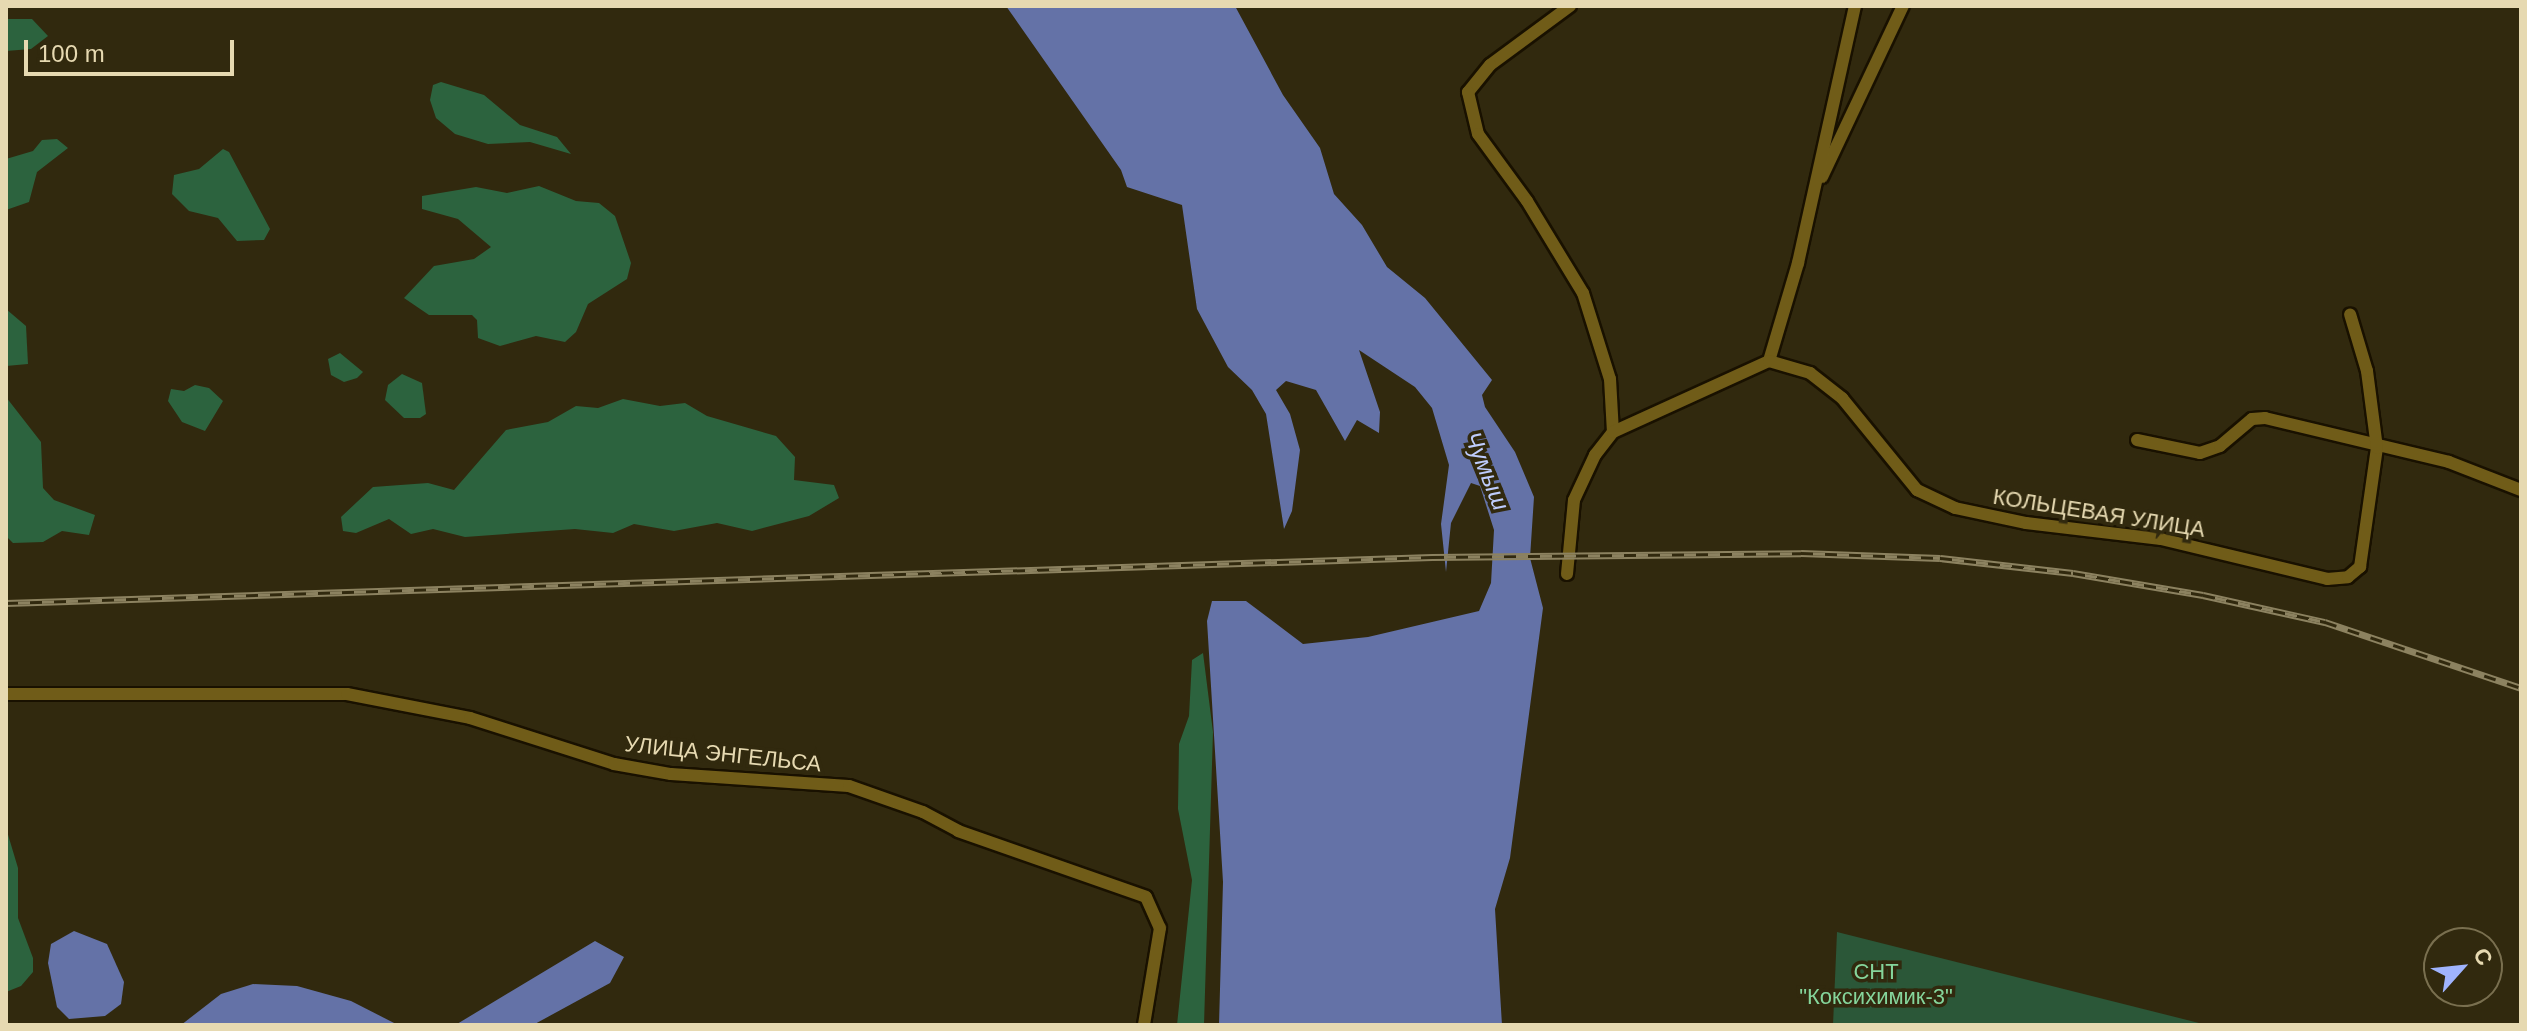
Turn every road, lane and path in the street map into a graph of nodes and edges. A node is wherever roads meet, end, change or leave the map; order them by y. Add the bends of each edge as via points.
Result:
1 (1570, 6) edge
2 (1855, 6) edge
3 (1903, 6) edge
4 (1813, 196) junction
5 (2350, 314) dead end
6 (1769, 361) junction
7 (1613, 432) junction
8 (2137, 440) dead end
9 (2377, 448) junction
10 (2521, 490) edge
11 (1567, 574) dead end
12 (6, 694) edge
13 (1144, 1025) edge

1 - 7 street via 1490,65 1468,92 1478,134 1583,293 1610,379
2 - 4 street
3 - 4 street
4 - 6 street
5 - 9 street, КОЛЬЦЕВАЯ УЛИЦА via 2367,371
6 - 7 street
6 - 9 street, КОЛЬЦЕВАЯ УЛИЦА via 1810,373 1842,398 1917,490 1955,508 2026,523 2161,539 2327,579 2348,577 2360,567
7 - 11 street via 1595,455 1574,500
8 - 9 street via 2200,453 2220,446 2252,419 2265,418
9 - 10 street via 2449,462
12 - 13 street, УЛИЦА ЭНГЕЛЬСА via 347,694 470,718 614,764 671,774 849,786 1146,897 1160,928

